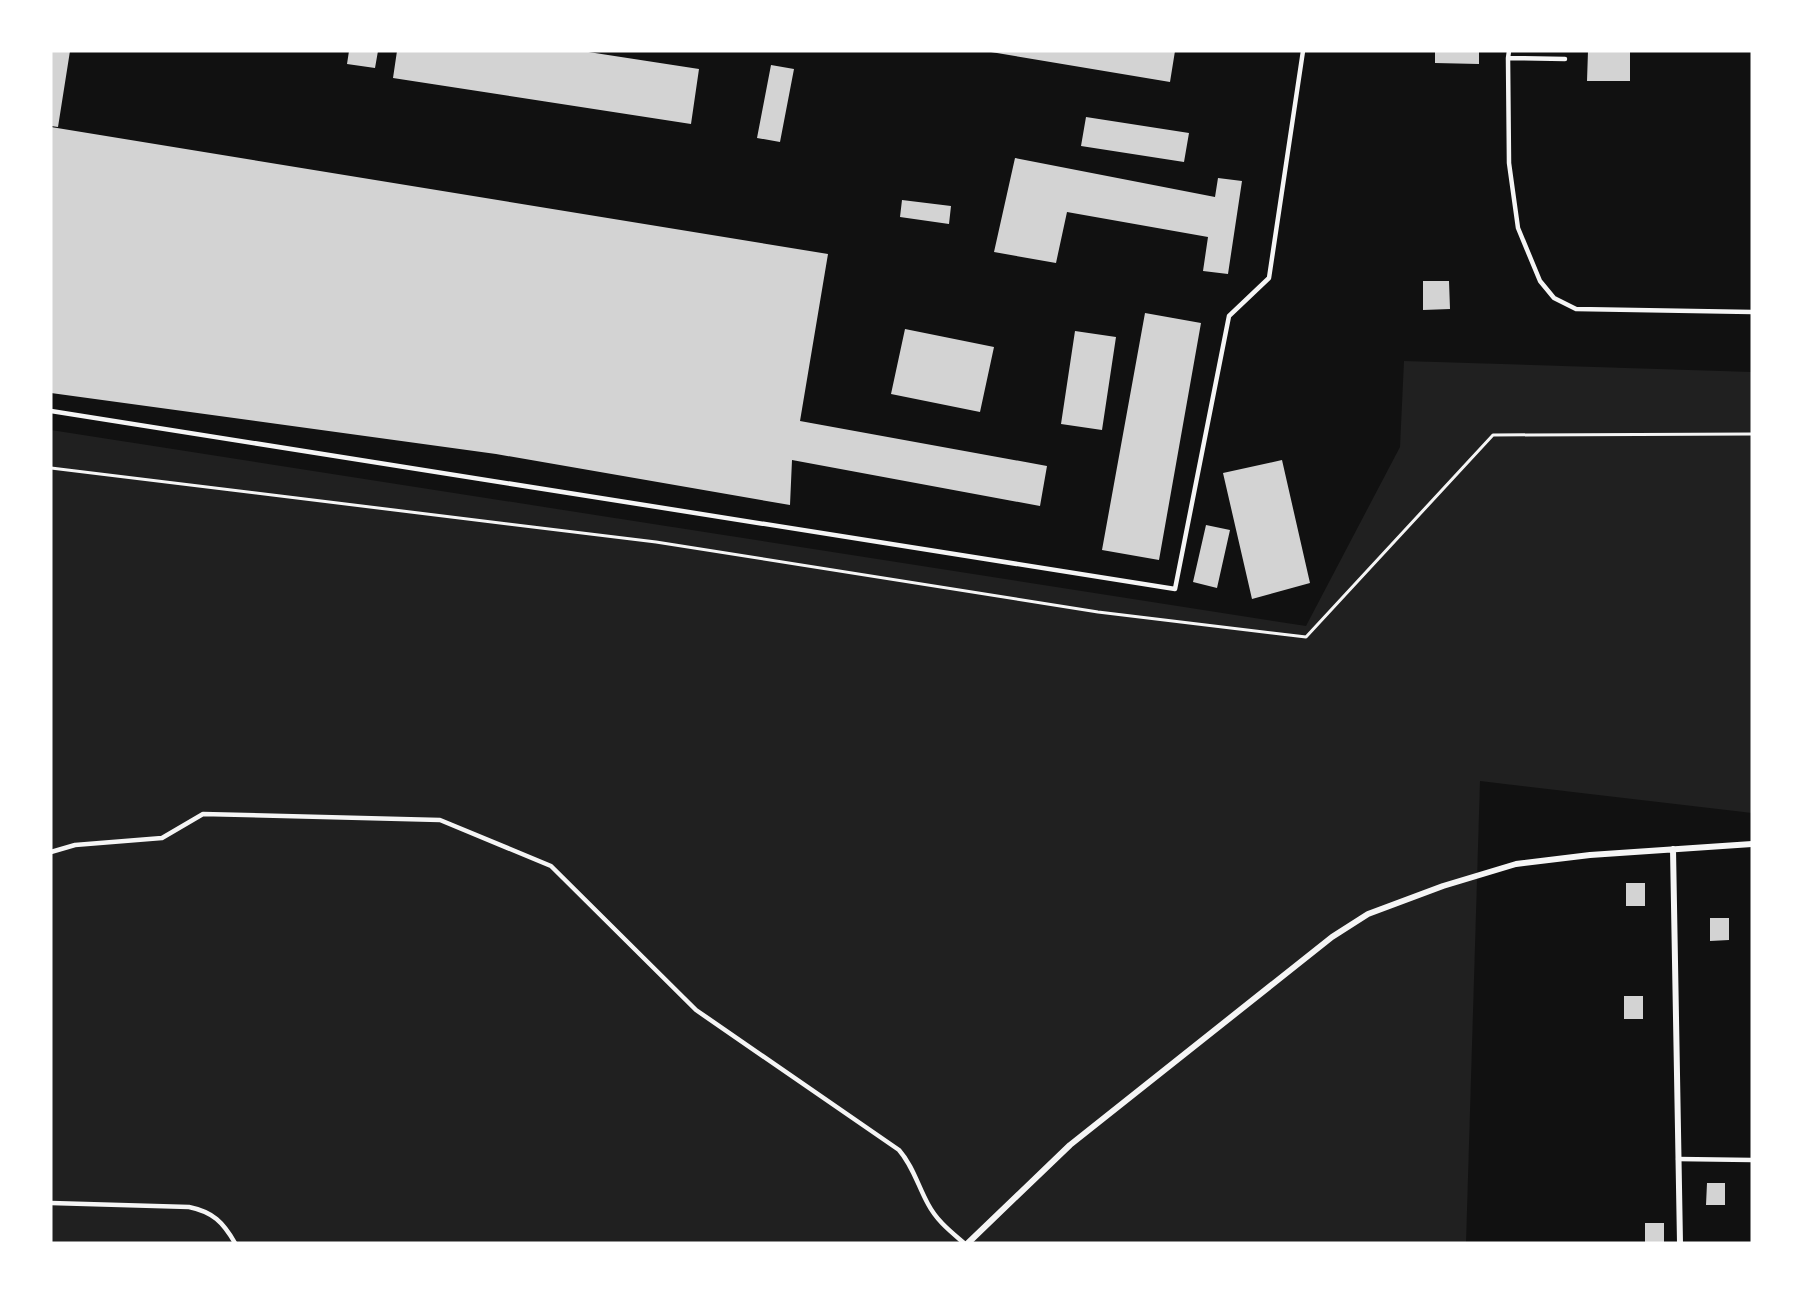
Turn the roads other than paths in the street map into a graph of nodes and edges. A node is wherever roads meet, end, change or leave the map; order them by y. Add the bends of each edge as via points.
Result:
1 (1303, 51) edge
2 (1509, 51) edge
3 (1508, 58) junction
4 (1565, 59) dead end
5 (1752, 312) edge
6 (51, 411) edge
7 (1752, 844) edge
8 (1673, 849) junction
9 (51, 852) edge
10 (1678, 1159) junction
11 (1752, 1160) edge
12 (51, 1203) edge
13 (235, 1243) edge
14 (964, 1243) edge
15 (968, 1243) edge
16 (1680, 1243) edge

1 - 6 lane via 1269,278 1229,316 1176,589
2 - 3 lane
3 - 4 lane
3 - 5 lane via 1509,163 1518,228 1540,281 1554,298 1576,309
7 - 8 street
8 - 10 street
8 - 15 street via 1516,864 1368,914 1332,937 1070,1145
9 - 14 lane via 75,845 162,838 203,814 428,819 440,820 551,866 696,1010 899,1150 938,1219
10 - 11 lane
10 - 16 street
12 - 13 lane via 205,1210 223,1225

